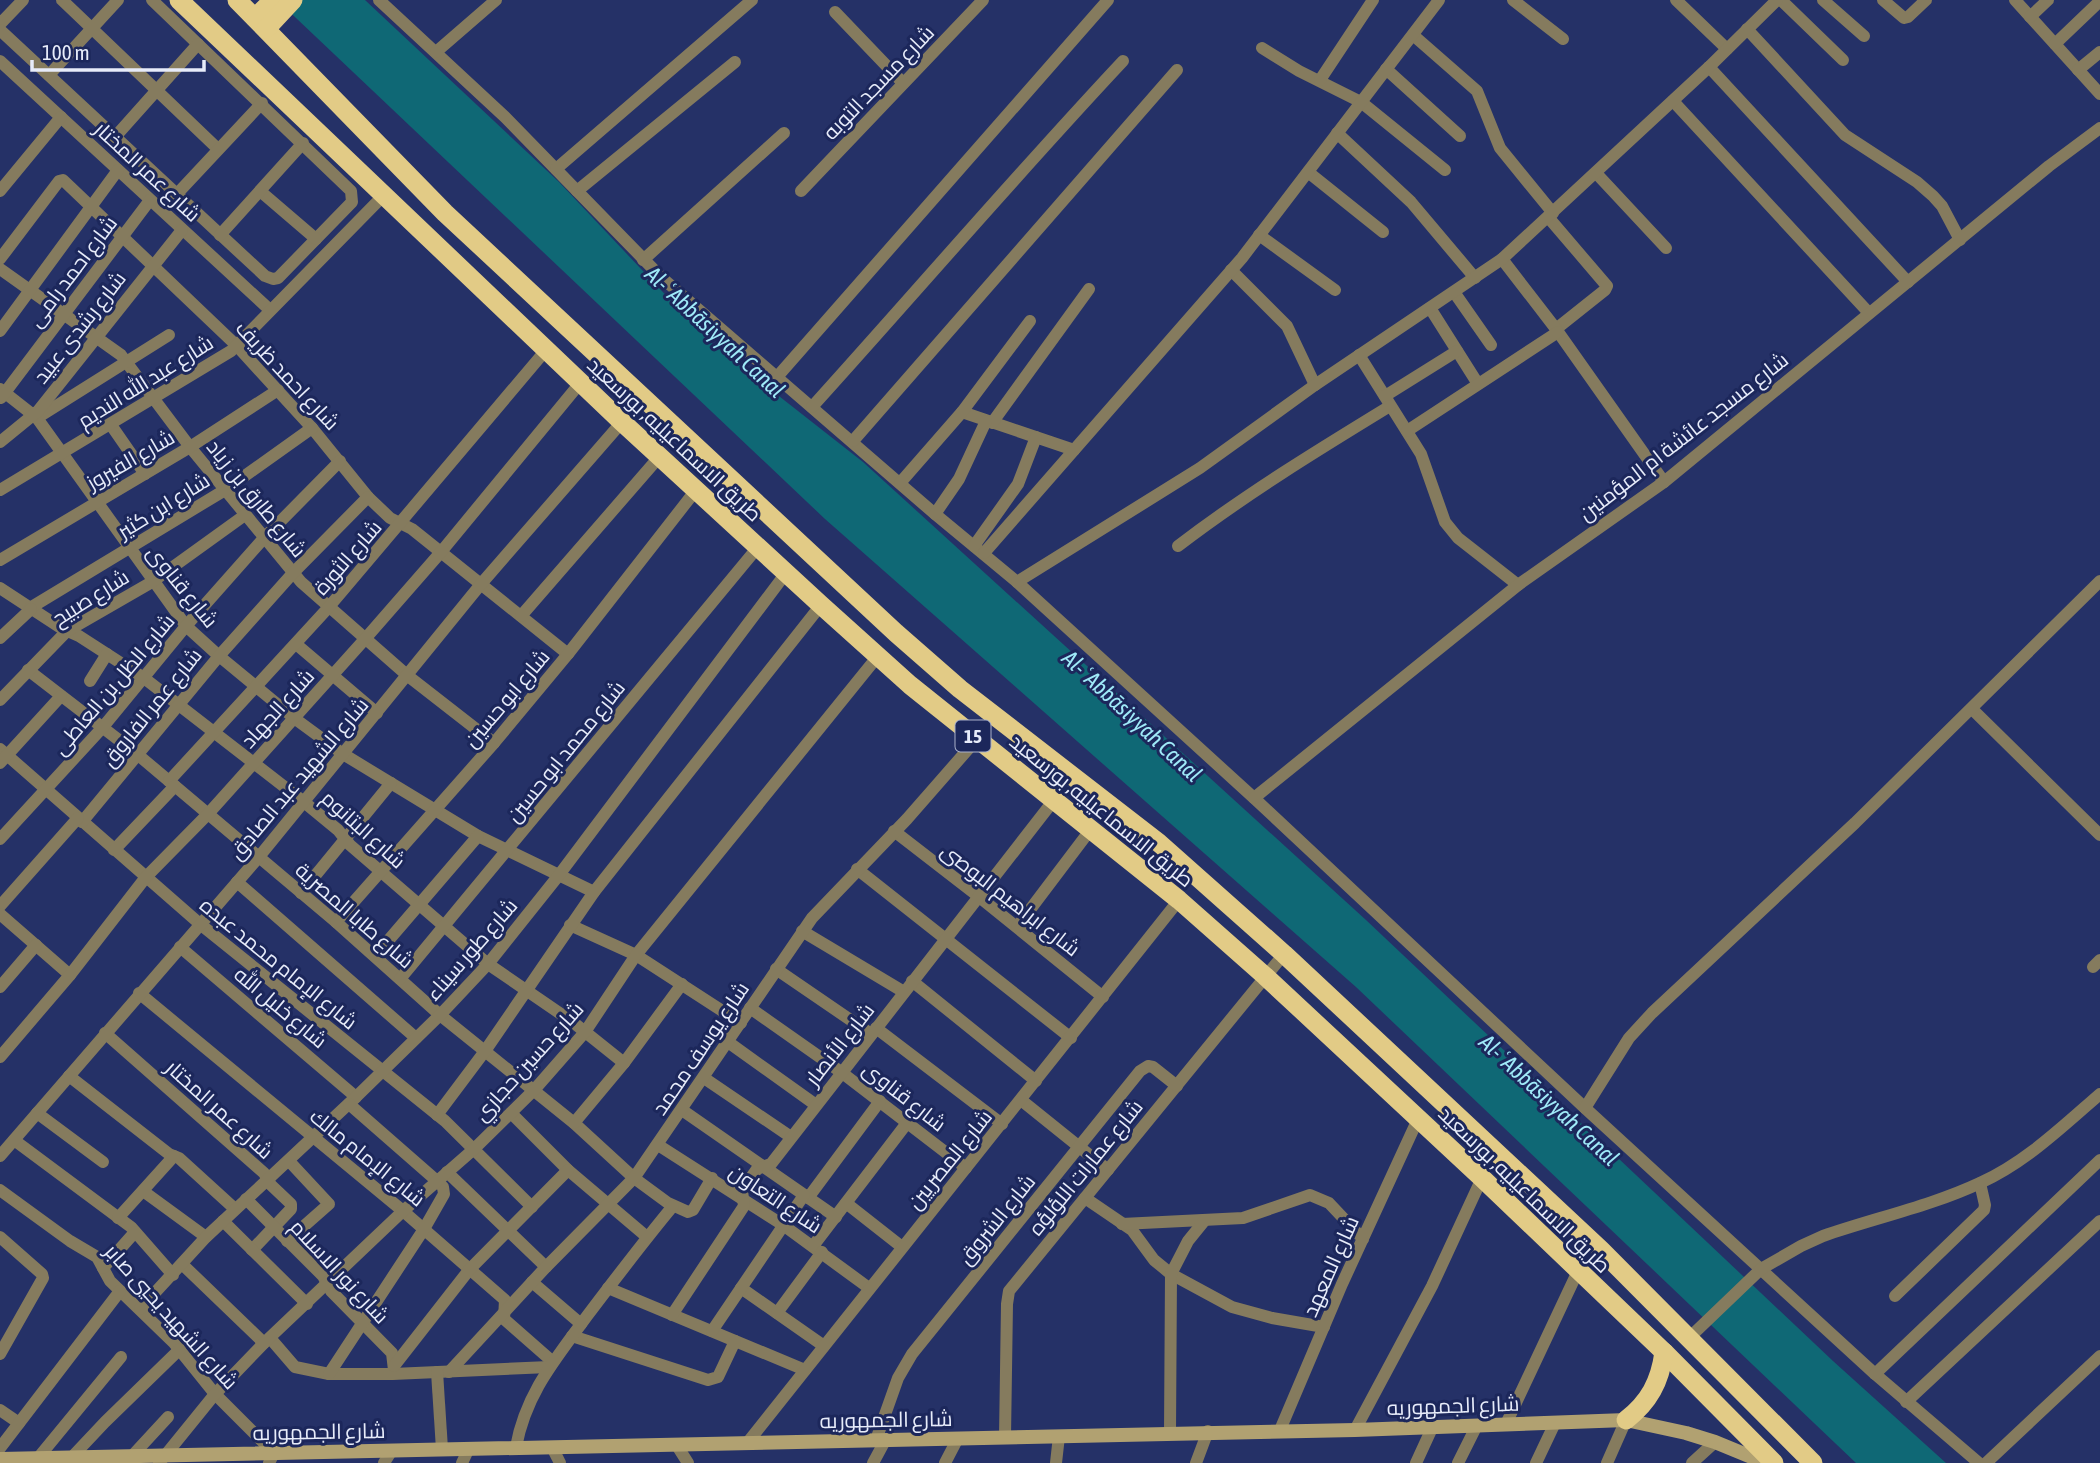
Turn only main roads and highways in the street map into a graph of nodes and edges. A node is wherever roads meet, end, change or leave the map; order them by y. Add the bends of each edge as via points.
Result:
1 (179, 0) edge
2 (237, 0) edge
3 (293, 0) edge
4 (268, 13) edge
5 (693, 443) junction
6 (665, 461) junction
7 (727, 475) junction
8 (700, 494) junction
9 (1664, 1352) junction
10 (1626, 1420) junction
11 (388, 1457) edge
12 (272, 1458) edge
13 (291, 1458) edge
14 (0, 1459) edge
15 (163, 1459) edge
16 (208, 1459) edge
17 (52, 1460) edge
18 (1766, 1463) edge
19 (1774, 1463) edge
20 (1813, 1463) edge

1 - 6 highway, طريق الاسماعيليه, بورسعيد / 15
2 - 4 highway, طريق الاسماعيليه, بورسعيد
3 - 4 highway
4 - 5 highway, طريق الاسماعيليه, بورسعيد via 436,204
5 - 6 highway via 690,458 681,465
5 - 7 highway, طريق الاسماعيليه, بورسعيد
6 - 8 highway, طريق الاسماعيليه, بورسعيد / 15
7 - 8 highway via 712,478
7 - 20 highway, طريق الاسماعيليه, بورسعيد via 935,668 1121,811 1283,954 1601,1250
8 - 9 highway, طريق الاسماعيليه, بورسعيد / 15 via 878,656 1179,900 1265,976
9 - 10 highway via 1653,1391
9 - 19 highway, طريق الاسماعيليه, بورسعيد / 15
10 - 11 main road, شارع الجمهوريه via 470,1448
10 - 18 main road, شارع الجمهوريه via 1715,1442
11 - 13 main road, شارع الجمهوريه
12 - 13 main road, شارع الجمهوريه
12 - 16 main road, شارع الجمهوريه
14 - 17 main road, شارع الجمهوريه
15 - 16 main road, شارع الجمهوريه
15 - 17 main road, شارع الجمهوريه

